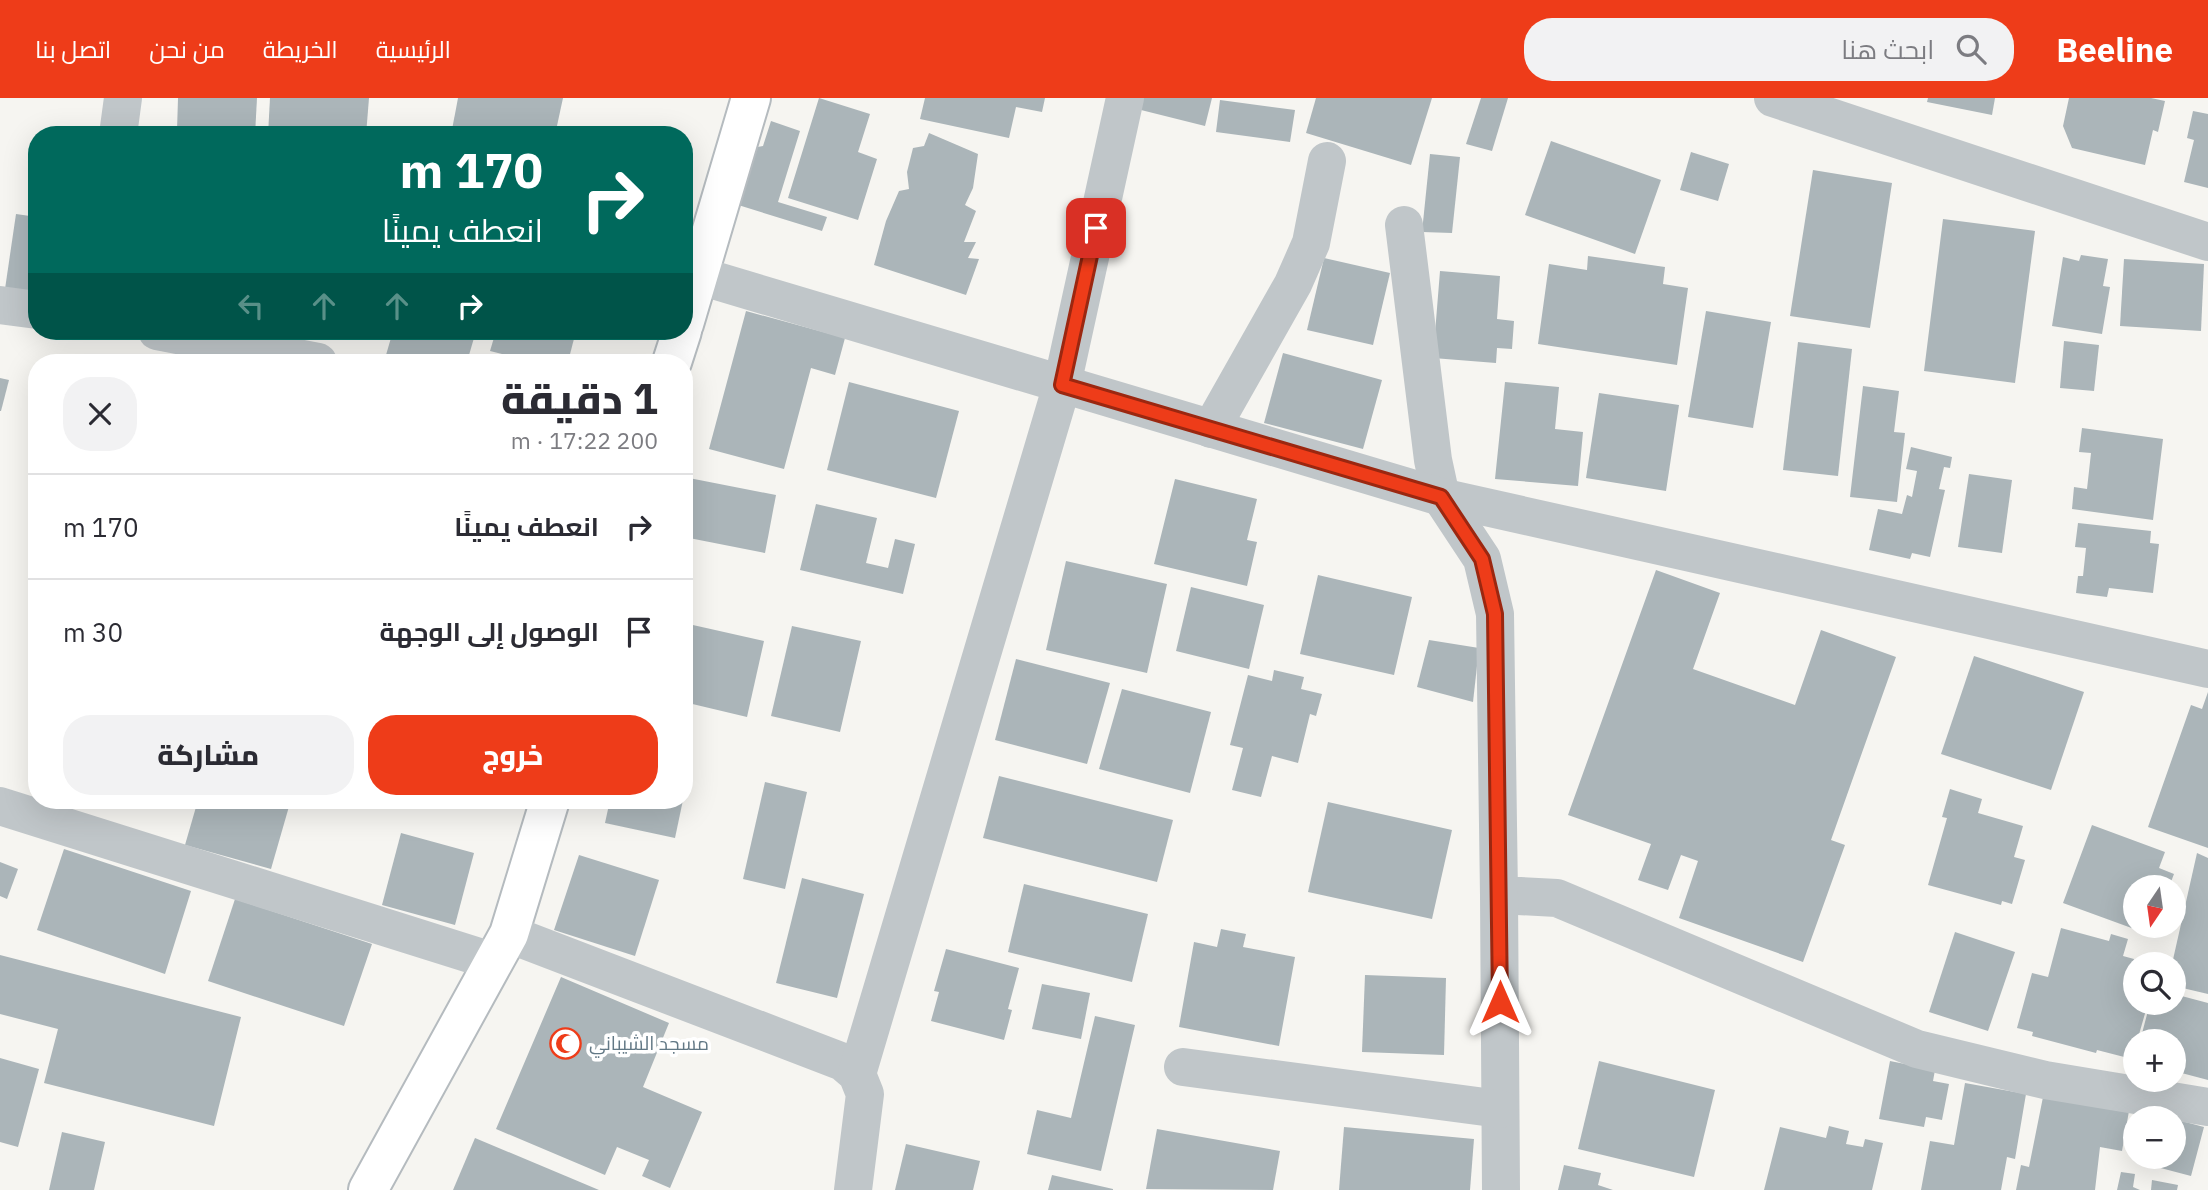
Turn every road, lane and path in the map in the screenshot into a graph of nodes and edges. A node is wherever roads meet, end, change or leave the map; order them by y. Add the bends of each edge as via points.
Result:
1 (122, 98) edge
2 (751, 98) edge
3 (1125, 98) edge
4 (1773, 98) edge
5 (119, 126) edge
6 (1328, 161) dead end
7 (1404, 225) dead end
8 (2208, 242) edge
9 (700, 276) junction
10 (693, 297) edge
11 (0, 305) edge
12 (28, 309) edge
13 (204, 340) edge
14 (276, 354) edge
15 (1062, 385) junction
16 (1211, 429) junction
17 (1441, 497) junction
18 (2208, 669) edge
19 (0, 806) edge
20 (547, 809) edge
21 (1499, 895) junction
22 (501, 948) junction
23 (1183, 1066) dead end
24 (857, 1074) junction
25 (2208, 1107) edge
26 (1500, 1109) junction
27 (368, 1190) edge
28 (853, 1190) edge
29 (1501, 1190) edge

1 - 5 street
2 - 9 street
3 - 15 street
4 - 8 street
6 - 16 street via 1311,243 1293,284
7 - 17 street
9 - 10 street
9 - 15 street
11 - 12 street
13 - 14 street
15 - 16 street
15 - 24 street
16 - 17 street
17 - 18 street
17 - 21 street via 1482,559 1495,614
19 - 22 street
20 - 22 street
21 - 25 street via 1557,898 1917,1049 2045,1080
21 - 26 street
22 - 24 street via 843,1062
22 - 27 street
23 - 26 street
24 - 28 street via 865,1094
26 - 29 street

